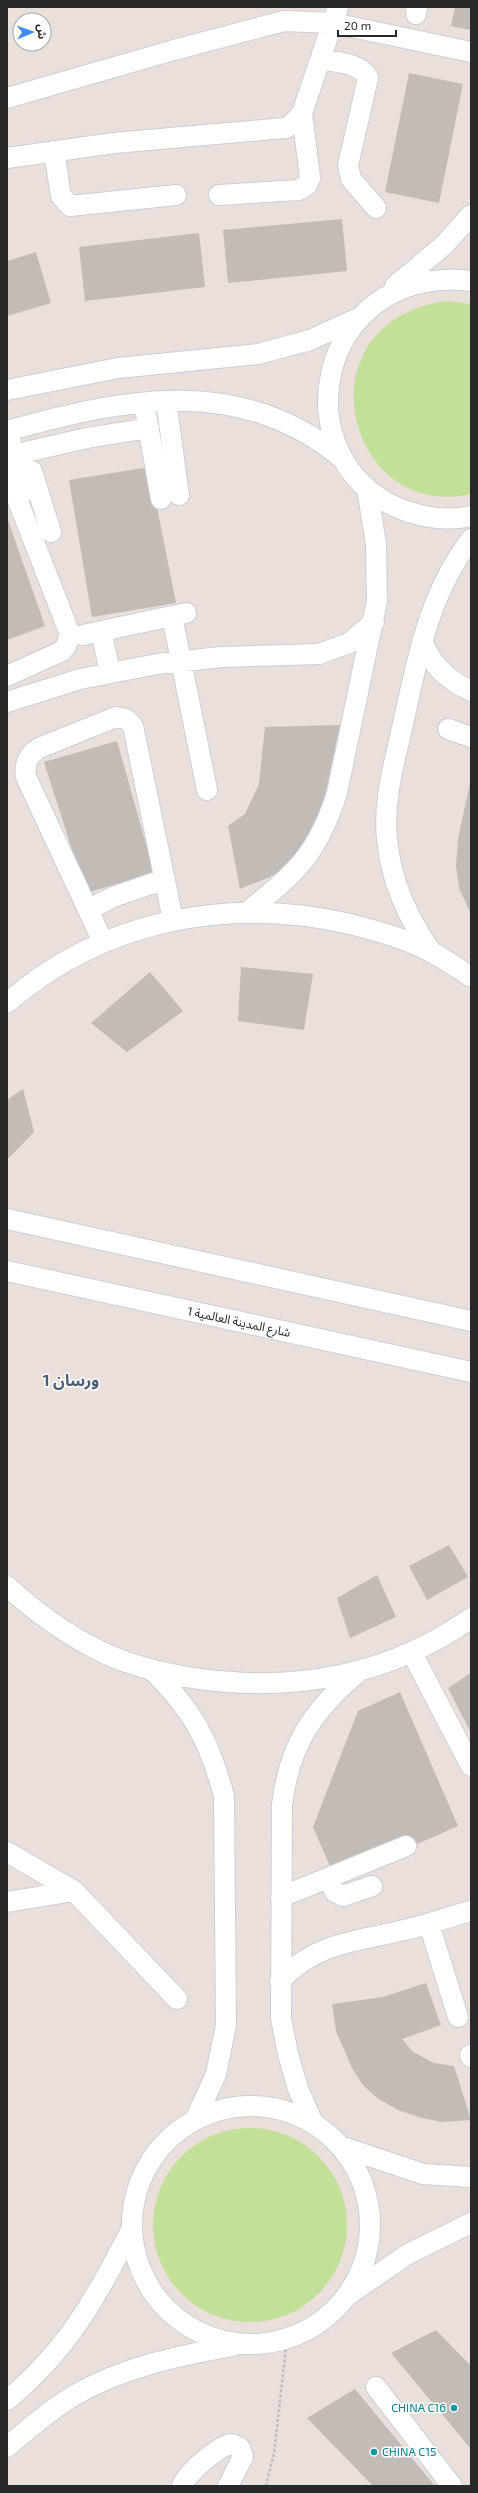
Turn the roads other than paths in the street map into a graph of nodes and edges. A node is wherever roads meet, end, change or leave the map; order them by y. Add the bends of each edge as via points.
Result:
1 (336, 15) edge
2 (471, 52) edge
3 (321, 59) junction
4 (7, 98) edge
5 (302, 114) junction
6 (54, 151) junction
7 (7, 158) edge
8 (176, 195) dead end
9 (219, 195) dead end
10 (376, 208) dead end
11 (471, 215) edge
12 (471, 281) edge
13 (372, 305) junction
14 (358, 318) junction
15 (7, 390) edge
16 (166, 401) junction
17 (144, 403) junction
18 (149, 428) junction
19 (11, 430) edge
20 (16, 453) edge
21 (345, 461) junction
22 (7, 473) edge
23 (367, 488) junction
24 (471, 516) edge
25 (471, 539) edge
26 (374, 622) junction
27 (422, 641) junction
28 (181, 661) junction
29 (110, 672) junction
30 (7, 676) edge
31 (471, 691) edge
32 (7, 702) edge
33 (448, 729) dead end
34 (471, 737) edge
35 (206, 790) dead end
36 (171, 848) dead end
37 (165, 879) junction
38 (65, 882) dead end
39 (89, 909) junction
40 (246, 913) junction
41 (178, 919) junction
42 (99, 943) junction
43 (432, 952) junction
44 (471, 977) edge
45 (7, 1004) edge
46 (7, 1220) edge
47 (7, 1271) edge
48 (471, 1321) edge
49 (471, 1372) edge
50 (7, 1586) edge
51 (471, 1618) edge
52 (412, 1653) junction
53 (152, 1670) junction
54 (359, 1672) junction
55 (471, 1766) edge
56 (406, 1846) dead end
57 (7, 1852) edge
58 (328, 1878) junction
59 (372, 1886) dead end
60 (74, 1891) junction
61 (281, 1897) junction
62 (7, 1902) edge
63 (471, 1911) edge
64 (429, 1924) junction
65 (280, 1981) junction
66 (177, 1999) dead end
67 (458, 2017) dead end
68 (196, 2120) junction
69 (313, 2124) junction
70 (340, 2146) junction
71 (471, 2177) edge
72 (471, 2223) edge
73 (132, 2228) junction
74 (347, 2295) junction
75 (242, 2344) junction
76 (376, 2387) dead end
77 (7, 2400) edge
78 (7, 2446) edge
79 (182, 2486) edge
80 (228, 2486) edge
81 (452, 2486) edge

1 - 2 street
1 - 3 street
1 - 4 street via 268,24
3 - 5 street
3 - 10 street via 360,68 368,78 348,165 352,179
5 - 6 street via 292,125 277,130 114,143
5 - 9 street via 310,178 307,186 299,190
6 - 7 street
6 - 8 street via 61,196 70,206
11 - 13 street via 444,245
12 - 13 street via 430,280 410,284
13 - 14 street
14 - 15 street via 310,340 258,354 118,368
14 - 21 street via 338,350 328,388 331,425 336,444
16 - 17 street
16 - 18 street via 170,497
16 - 21 street via 219,402 266,414 310,435
17 - 18 street
17 - 19 street via 69,415
18 - 20 street
19 - 20 street
19 - 20 street via 44,536
21 - 23 street
22 - 30 street via 70,634 62,651
23 - 24 street via 400,509 422,516 444,519
23 - 26 street via 376,544 377,602
25 - 27 street via 437,595
26 - 28 street via 349,643 319,654
26 - 40 street via 353,726 327,823 312,851 292,876
27 - 31 street via 441,671
27 - 43 street via 391,775 386,806 386,838 391,869 400,899 414,927
28 - 29 street
28 - 29 street via 179,615 92,633
28 - 35 street
29 - 32 street via 43,689
33 - 34 street
36 - 41 street
37 - 39 street via 113,897
37 - 39 street via 133,726 126,719 116,717 39,748 30,755 25,766 26,777
37 - 41 street
38 - 42 street
39 - 42 street
40 - 41 street via 218,913
40 - 43 street via 295,915 330,920 365,928
41 - 42 street via 136,929
42 - 45 street via 60,963
43 - 44 street
46 - 48 street
47 - 49 street, شارع المدينة العالمية 1
50 - 53 street via 72,1636 97,1650
51 - 52 street
52 - 54 street
52 - 55 street
53 - 54 street via 221,1682 256,1684 318,1680
53 - 68 street via 178,1696 199,1726 214,1760 224,1796 226,2024 216,2074
54 - 61 street via 325,1703 311,1720 290,1761 282,1805
56 - 58 street
57 - 60 street
58 - 59 street via 335,1892 343,1896
58 - 61 street
60 - 62 street
60 - 66 street
61 - 65 street
63 - 64 street
64 - 65 street via 335,1945 319,1951 296,1966
64 - 67 street
65 - 69 street via 282,2018 288,2054 298,2089
68 - 69 street via 228,2108 252,2106 281,2110
68 - 73 street via 175,2134 153,2157 137,2191
69 - 70 street
70 - 71 street via 423,2174
70 - 74 street via 363,2186 369,2223 366,2253 359,2275
72 - 74 street via 408,2254
73 - 75 street via 134,2250 141,2271 164,2308 200,2333 220,2341
73 - 77 street via 79,2324 48,2363
74 - 75 street via 321,2322 287,2339 265,2344
75 - 78 street via 167,2359 118,2374 73,2397
76 - 81 street
79 - 80 street via 187,2476 223,2446 232,2444 240,2448 243,2457

